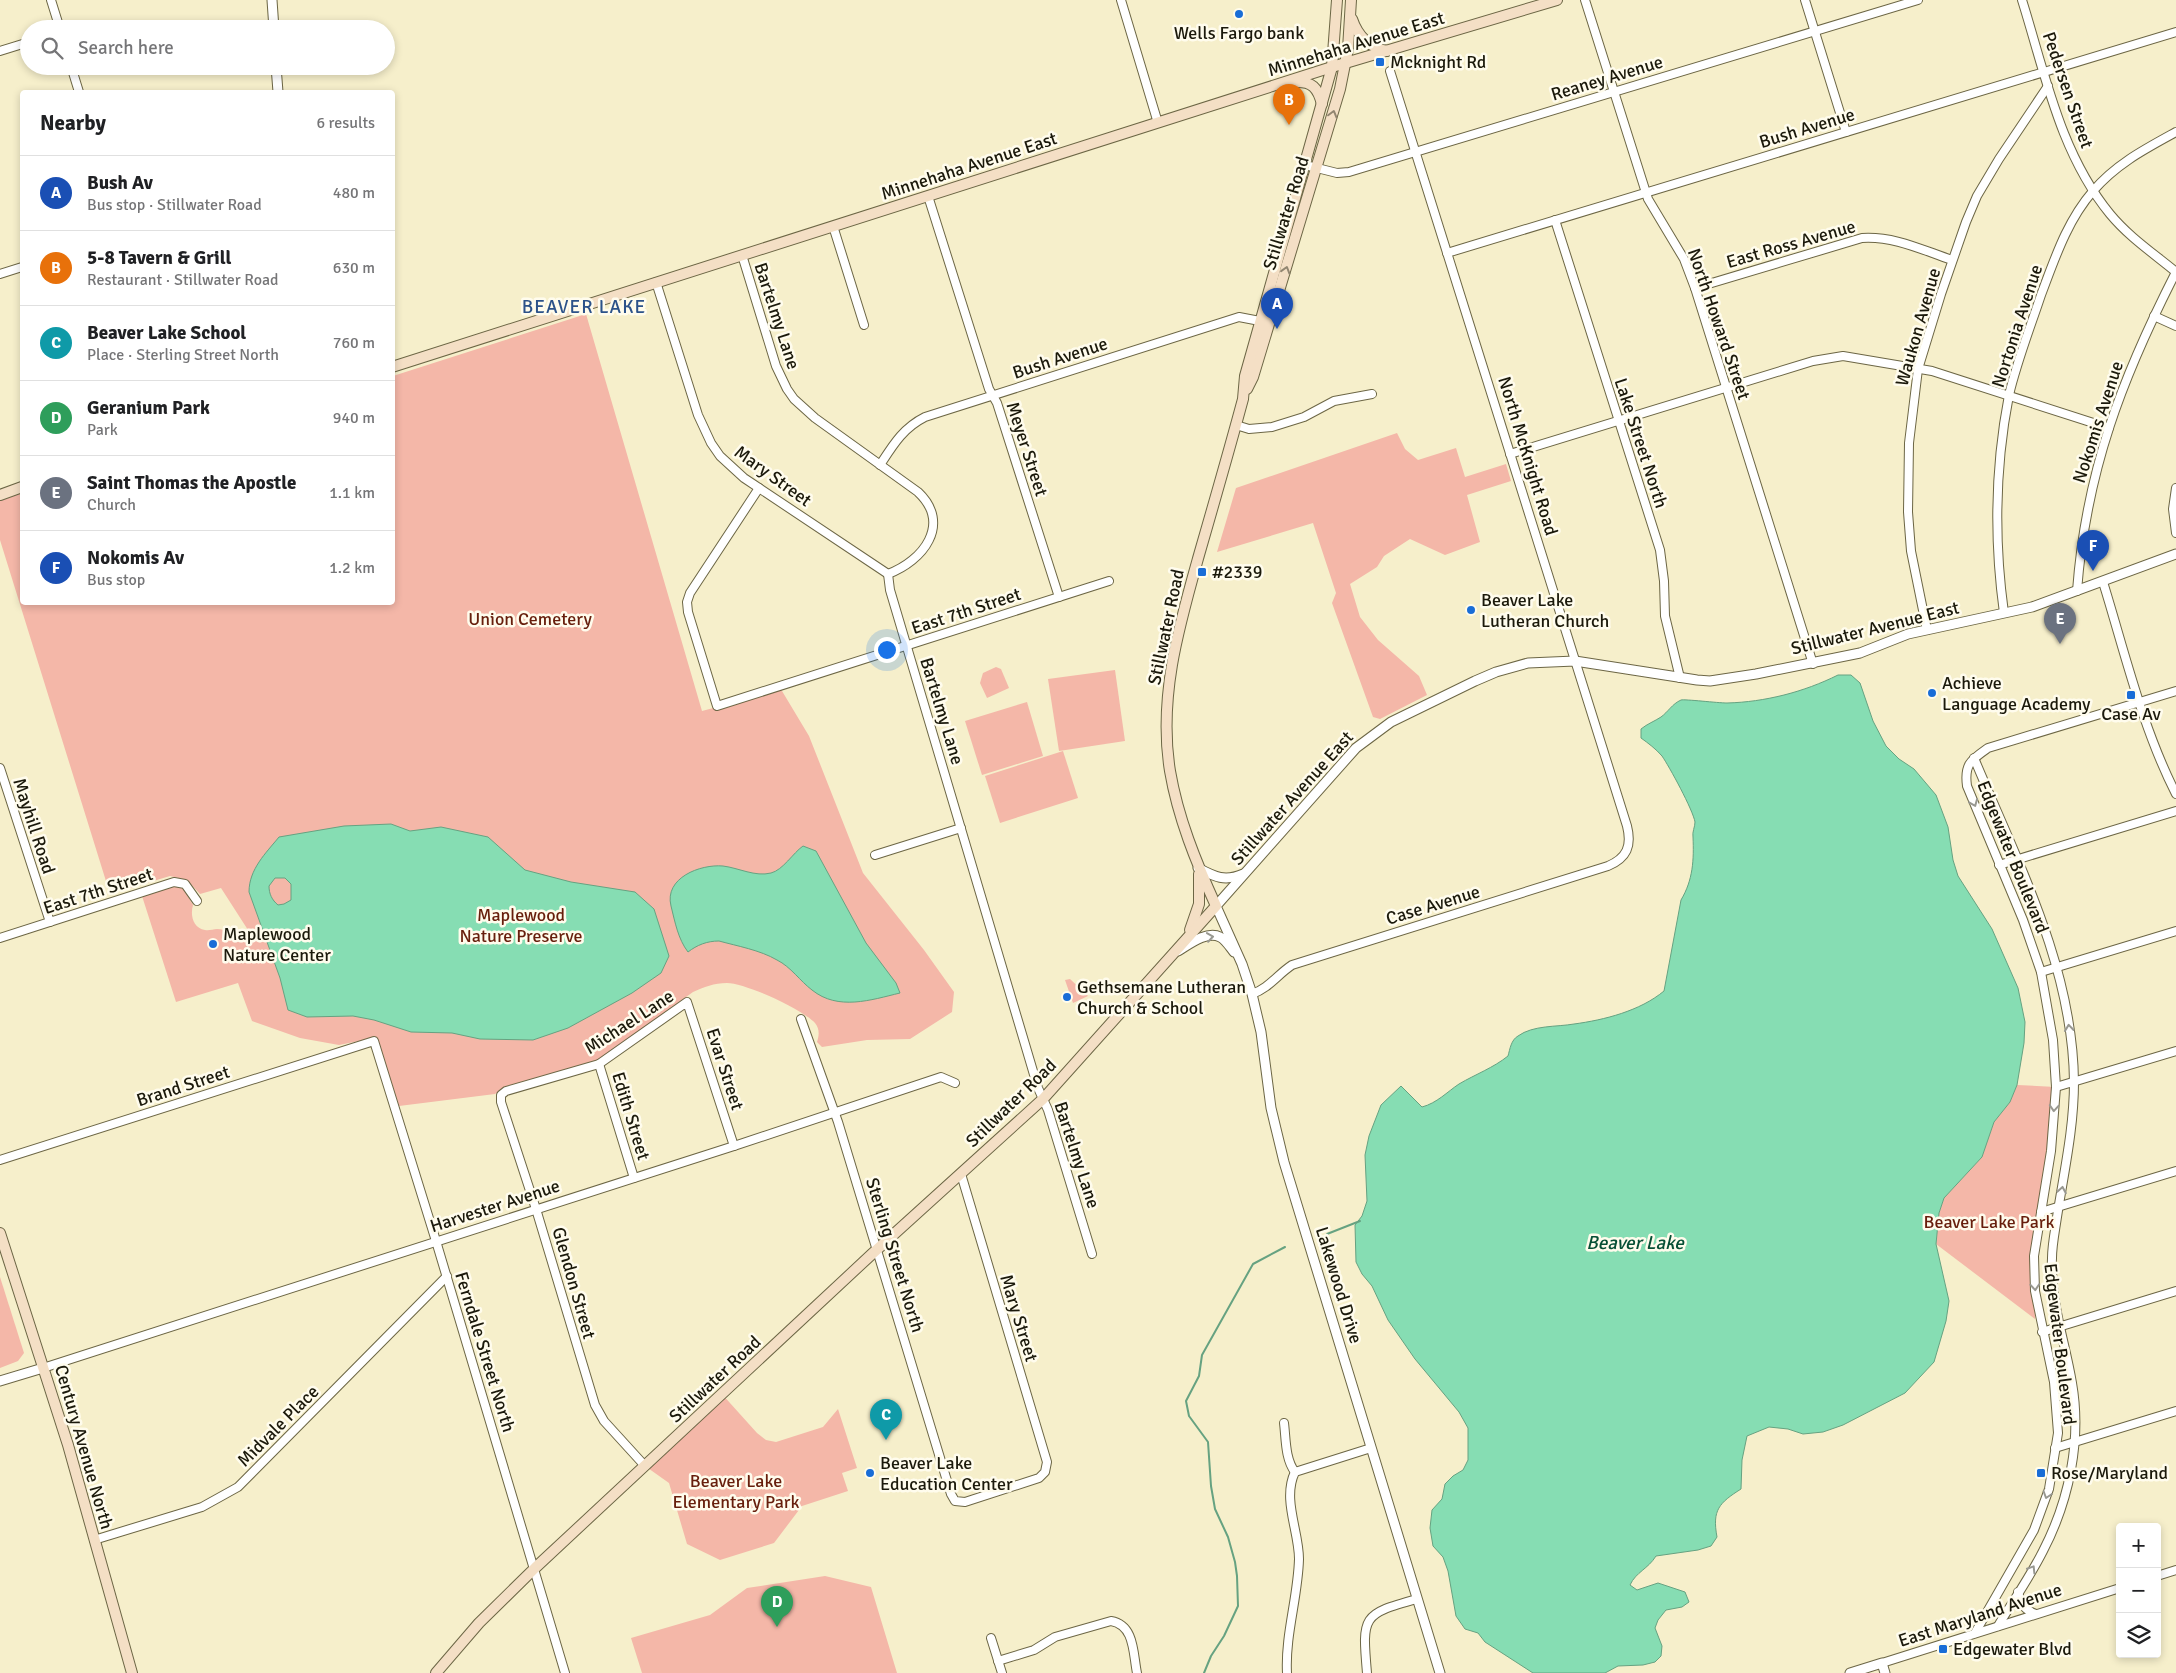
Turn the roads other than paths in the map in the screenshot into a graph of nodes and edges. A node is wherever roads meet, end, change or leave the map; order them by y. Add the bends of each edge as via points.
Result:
1 (51, 0) edge
2 (272, 0) edge
3 (1120, 0) edge
4 (1337, 0) edge
5 (1352, 0) edge
6 (1557, 0) edge
7 (1585, 0) edge
8 (1805, 0) edge
9 (1918, 0) edge
10 (2022, 0) edge
11 (1351, 17) junction
12 (57, 20) edge
13 (273, 20) edge
14 (1815, 31) junction
15 (2176, 32) edge
16 (20, 45) edge
17 (0, 51) edge
18 (1388, 51) junction
19 (1346, 64) junction
20 (1332, 67) junction
21 (1390, 70) dead end
22 (2044, 72) junction
23 (74, 75) edge
24 (277, 75) edge
25 (1287, 82) junction
26 (2048, 86) junction
27 (78, 90) edge
28 (278, 90) edge
29 (1615, 91) junction
30 (1322, 104) junction
31 (1153, 107) junction
32 (1158, 123) junction
33 (1145, 127) junction
34 (1846, 132) junction
35 (2176, 132) edge
36 (1416, 153) junction
37 (1305, 165) junction
38 (1318, 168) junction
39 (2093, 190) junction
40 (1646, 193) junction
41 (928, 196) junction
42 (1556, 220) junction
43 (833, 226) junction
44 (1447, 253) junction
45 (742, 255) junction
46 (1952, 260) junction
47 (20, 268) edge
48 (2176, 272) edge
49 (0, 274) edge
50 (656, 282) junction
51 (1695, 288) junction
52 (2154, 316) junction
53 (1265, 322) junction
54 (864, 325) dead end
55 (2176, 326) edge
56 (395, 366) edge
57 (1918, 369) junction
58 (1726, 388) junction
59 (1372, 394) dead end
60 (2010, 395) junction
61 (993, 396) junction
62 (1618, 421) junction
63 (1236, 425) junction
64 (2108, 428) junction
65 (1510, 454) junction
66 (880, 465) junction
67 (20, 488) edge
68 (759, 488) junction
69 (2176, 488) edge
70 (0, 494) edge
71 (2176, 533) edge
72 (2176, 554) edge
73 (888, 574) junction
74 (1109, 581) dead end
75 (2103, 582) junction
76 (2077, 591) junction
77 (1059, 597) junction
78 (2004, 613) junction
79 (1927, 630) junction
80 (907, 646) junction
81 (1576, 661) junction
82 (1813, 664) junction
83 (1680, 678) junction
84 (2176, 691) edge
85 (2140, 702) junction
86 (1974, 758) junction
87 (0, 768) edge
88 (2176, 794) edge
89 (2176, 811) edge
90 (961, 828) junction
91 (1627, 851) joint
92 (875, 855) dead end
93 (2016, 860) junction
94 (1999, 865) junction
95 (1198, 868) junction
96 (1246, 873) junction
97 (197, 901) dead end
98 (1216, 906) junction
99 (50, 922) junction
100 (2176, 931) edge
101 (0, 938) edge
102 (1186, 940) junction
103 (1173, 954) junction
104 (1240, 959) junction
105 (2058, 968) junction
106 (2041, 972) junction
107 (1252, 994) junction
108 (687, 1002) joint
109 (801, 1019) dead end
110 (374, 1041) joint
111 (2176, 1051) edge
112 (599, 1064) junction
113 (2074, 1081) junction
114 (955, 1083) dead end
115 (2056, 1087) junction
116 (501, 1095) joint
117 (1043, 1099) junction
118 (833, 1112) junction
119 (734, 1146) junction
120 (0, 1160) edge
121 (2176, 1171) edge
122 (961, 1174) junction
123 (634, 1178) junction
124 (2059, 1207) junction
125 (536, 1209) junction
126 (2041, 1212) junction
127 (0, 1233) edge
128 (436, 1241) junction
129 (878, 1250) junction
130 (1092, 1254) dead end
131 (447, 1276) junction
132 (2176, 1291) edge
133 (2060, 1327) junction
134 (2042, 1332) junction
135 (43, 1368) junction
136 (0, 1381) edge
137 (2176, 1411) edge
138 (1284, 1423) dead end
139 (2074, 1442) junction
140 (1372, 1448) junction
141 (2055, 1448) junction
142 (645, 1466) junction
143 (1295, 1472) junction
144 (955, 1501) joint
145 (94, 1540) junction
146 (535, 1568) junction
147 (2176, 1570) edge
148 (2161, 1575) edge
149 (2116, 1589) edge
150 (2018, 1592) junction
151 (1417, 1598) junction
152 (2036, 1614) junction
153 (1998, 1626) junction
154 (1976, 1633) junction
155 (991, 1638) dead end
156 (998, 1661) junction
157 (1882, 1663) junction
158 (132, 1673) edge
159 (436, 1673) edge
160 (565, 1673) edge
161 (1002, 1673) edge
162 (1137, 1673) edge
163 (1287, 1673) edge
164 (1367, 1673) edge
165 (1440, 1673) edge
166 (1850, 1673) edge
167 (1885, 1673) edge

1 - 12 street
2 - 13 street
3 - 31 street
4 - 20 main road, Stillwater Road
5 - 11 main road, Stillwater Road
6 - 18 main road, Minnehaha Avenue East
7 - 29 street, North Howard Street
8 - 14 street
9 - 14 street, Reaney Avenue
10 - 22 street, Pedersen Street
11 - 18 main road via 1366,42 1374,48
11 - 19 main road, Stillwater Road
14 - 29 street, Reaney Avenue
14 - 34 street
15 - 22 street, Bush Avenue
16 - 17 street
18 - 19 main road, Minnehaha Avenue East
19 - 20 main road, Minnehaha Avenue East
38 -> 19 main road, Stillwater Road
20 - 25 main road, Minnehaha Avenue East
20 - 30 main road, Stillwater Road
21 - 36 street, North McKnight Road
22 - 26 street, Pedersen Street
22 - 34 street, Bush Avenue
23 - 27 street
24 - 28 street
25 - 30 main road via 1304,81 1313,85
25 - 32 main road, Minnehaha Avenue East
26 - 39 street, Pedersen Street via 2070,146
26 - 46 street, Waukon Avenue via 1987,178
29 - 36 street, Reaney Avenue
29 - 40 street, North Howard Street
30 - 37 main road, Stillwater Road
31 - 32 street
31 - 33 street
32 - 33 main road, Minnehaha Avenue East
33 - 41 main road, Minnehaha Avenue East
34 - 40 street, Bush Avenue
35 - 39 street, Nortonia Avenue via 2116,168
36 - 38 street, Reaney Avenue via 1343,174
36 - 44 street, North McKnight Road
37 - 38 street, Reaney Avenue
37 - 53 main road, Stillwater Road
53 -> 38 main road, Stillwater Road
39 - 48 street, Pedersen Street via 2125,230
39 - 60 street, Nortonia Avenue via 2060,242 2022,348
40 - 42 street, Bush Avenue
40 - 51 street, North Howard Street via 1684,259
41 - 43 main road, Minnehaha Avenue East
41 - 61 street, Meyer Street
42 - 44 street, Bush Avenue
42 - 62 street, Lake Street North
43 - 45 main road, Minnehaha Avenue East
43 - 54 street
44 - 65 street, North McKnight Road
45 - 50 main road, Minnehaha Avenue East
45 - 66 street, Bartelmy Lane via 786,389 803,408
46 - 51 street, East Ross Avenue via 1897,240 1862,238
46 - 57 street, Waukon Avenue
47 - 49 street
48 - 52 street, Nokomis Avenue
50 - 56 main road, Minnehaha Avenue East
50 - 68 street, Mary Street via 704,430 730,467
51 - 58 street, North Howard Street
52 - 55 street
52 - 64 street, Nokomis Avenue
53 - 61 street, Bush Avenue via 1239,317
53 - 63 main road, Stillwater Road via 1253,376
57 - 58 street via 1872,359 1829,357
57 - 60 street
57 - 79 street, Waukon Avenue via 1909,444 1908,512 1911,551
58 - 62 street
58 - 82 street, North Howard Street
59 - 63 street via 1334,401 1304,417 1272,427 1249,429
60 - 64 street
60 - 78 street, Nortonia Avenue via 2000,459 1997,508
61 - 66 street, Bush Avenue via 915,422 900,435
61 - 77 street, Meyer Street
62 - 65 street
62 - 83 street, Lake Street North via 1660,550 1665,616
63 - 95 main road, Stillwater Road via 1182,614 1168,693 1170,769
64 - 76 street, Nokomis Avenue via 2082,535
65 - 81 street, North McKnight Road
66 - 73 street, Bartelmy Lane via 923,497 932,518 932,533 921,554
67 - 70 main road
68 - 73 street, Mary Street
68 - 80 street, East 7th Street via 687,602 717,706
69 - 71 street via 2173,509
72 - 75 street, Stillwater Avenue East
73 - 80 street, Bartelmy Lane
74 - 77 street, East 7th Street
75 - 76 street, Stillwater Avenue East
75 - 85 street
76 - 78 street, Stillwater Avenue East
77 - 80 street, East 7th Street
78 - 79 street, Stillwater Avenue East
79 - 82 street, Stillwater Avenue East via 1860,653
80 - 90 street, Bartelmy Lane
81 - 83 street, Stillwater Avenue East
81 - 91 street, North McKnight Road via 1627,826 1630,838
81 - 96 street, Stillwater Avenue East via 1528,663 1496,672 1390,722 1345,759
82 - 83 street, Stillwater Avenue East via 1710,681
84 - 85 street
85 - 86 street via 1988,748
85 - 88 street via 2157,753
86 - 93 street, Edgewater Boulevard
86 -> 94 street, Edgewater Boulevard via 1965,773 1966,786
87 - 99 street, Mayhill Road
89 - 93 street
90 - 92 street
90 - 117 street, Bartelmy Lane
91 - 107 street, Case Avenue via 1618,862 1601,869 1292,965 1264,990
93 - 94 street
93 - 105 street, Edgewater Boulevard
94 - 106 street, Edgewater Boulevard
95 - 96 street via 1220,879 1236,878
95 - 98 main road, Stillwater Road
95 - 102 main road via 1199,904
96 - 98 street, Stillwater Avenue East
97 - 99 street, East 7th Street via 185,884 174,882
98 - 102 main road, Stillwater Road
98 - 104 street, Lakewood Drive
99 - 101 street, East 7th Street
100 - 105 street
102 - 103 main road, Stillwater Road
103 -> 104 street via 1194,942 1215,936 1220,937
103 - 117 main road, Stillwater Road
104 - 107 street, Lakewood Drive
105 - 106 street
113 -> 105 street, Edgewater Boulevard
106 - 115 street, Edgewater Boulevard via 2053,1040
107 - 140 street, Lakewood Drive via 1261,1032 1271,1108 1284,1162
108 - 112 street, Michael Lane
108 - 119 street, Evar Street
109 - 118 street, Sterling Street North
110 - 120 street, Brand Street
110 - 128 street, Ferndale Street North
111 - 113 street
112 - 116 street, Michael Lane
112 - 123 street, Edith Street
113 - 115 street
124 -> 113 street, Edgewater Boulevard via 2069,1145
114 - 118 street, Harvester Avenue via 941,1077
115 -> 126 street, Edgewater Boulevard via 2051,1152
116 - 125 street, Glendon Street
117 - 122 main road, Stillwater Road
117 - 130 street, Bartelmy Lane
118 - 119 street, Harvester Avenue
118 - 129 street, Sterling Street North
119 - 123 street, Harvester Avenue
121 - 124 street
122 - 129 main road, Stillwater Road
122 - 144 street, Mary Street via 1047,1462 1045,1472 1039,1478 965,1502
123 - 125 street, Harvester Avenue
124 - 126 street
124 - 133 street, Edgewater Boulevard via 2052,1257 2053,1299
125 - 128 street, Harvester Avenue
125 - 142 street, Glendon Street via 595,1404 604,1421
126 -> 134 street, Edgewater Boulevard via 2034,1256 2035,1291
127 - 135 main road, Century Avenue North
128 - 131 street, Ferndale Street North
128 - 135 street, Harvester Avenue
129 - 142 main road, Stillwater Road
129 - 144 street, Sterling Street North via 950,1494
131 - 145 street, Midvale Place via 238,1486 202,1507
131 - 146 street, Ferndale Street North
132 - 133 street
133 - 134 street
133 - 139 street, Edgewater Boulevard via 2072,1384
134 - 141 street, Edgewater Boulevard via 2054,1382 2058,1433
135 - 136 street
135 - 145 main road, Century Avenue North
137 - 139 street
138 - 143 street via 1290,1466
139 - 141 street
150 -> 139 street, Edgewater Boulevard via 2042,1552 2066,1494
140 - 143 street
140 - 151 street, Lakewood Drive
141 -> 154 street, Edgewater Boulevard via 2049,1489 2034,1530
142 - 146 main road, Stillwater Road
143 - 163 street via 1291,1511 1299,1558
145 - 158 main road, Century Avenue North
146 - 159 main road, Stillwater Road via 479,1623
146 - 160 street, Ferndale Street North
147 - 148 street
149 - 152 street, East Maryland Avenue
150 - 152 street via 2026,1610
150 - 153 street, Edgewater Boulevard
151 - 164 street via 1387,1607 1371,1617 1366,1628
151 - 165 street, Lakewood Drive
152 - 153 street, East Maryland Avenue
153 - 154 street, East Maryland Avenue
154 - 157 street, East Maryland Avenue
155 - 156 street
156 - 161 street
156 - 162 street via 1034,1650 1055,1637 1111,1621 1128,1631
157 - 166 street, East Maryland Avenue
157 - 167 street

